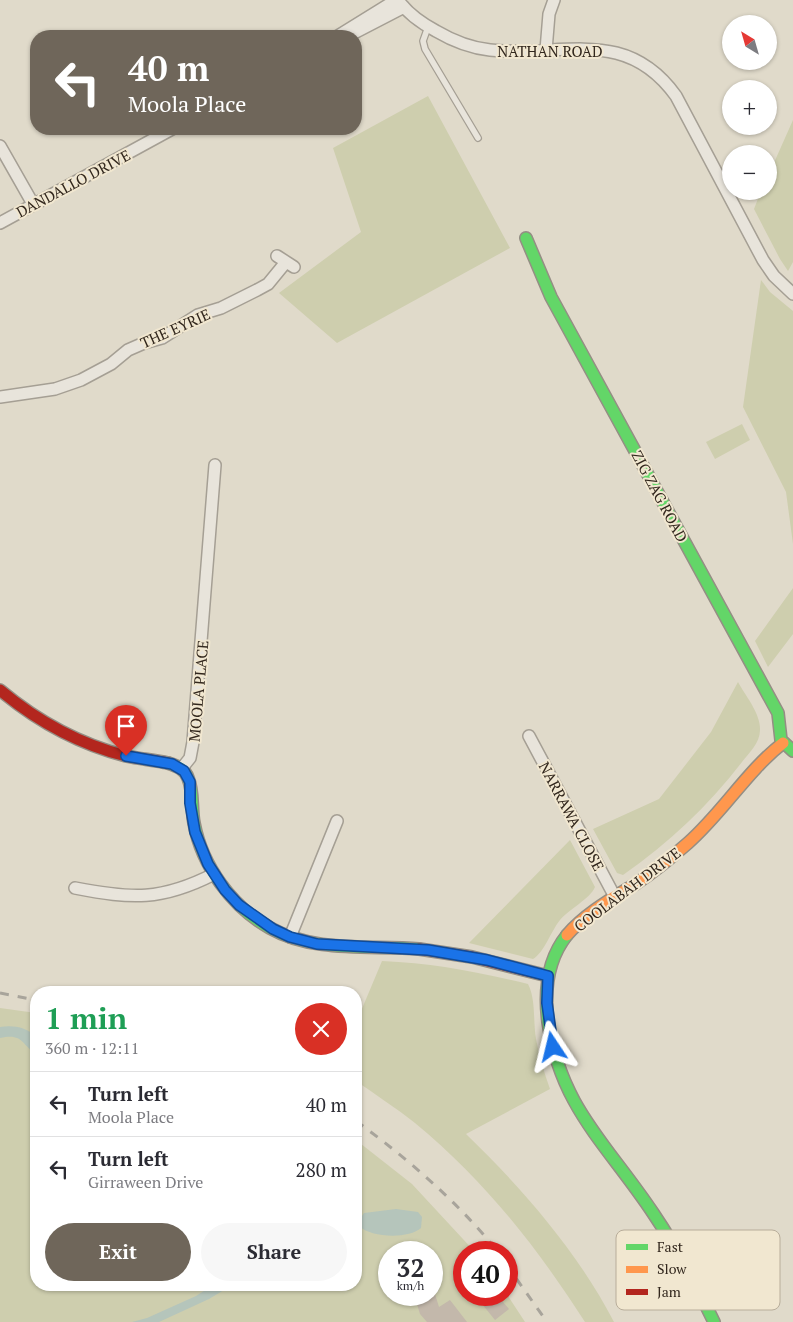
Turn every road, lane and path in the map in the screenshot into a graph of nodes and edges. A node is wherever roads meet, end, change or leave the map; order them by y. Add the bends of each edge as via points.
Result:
1 (554, 0) edge
2 (400, 3) edge
3 (428, 27) junction
4 (349, 30) edge
5 (357, 30) edge
6 (546, 50) junction
7 (161, 135) edge
8 (478, 138) dead end
9 (0, 146) edge
10 (33, 204) junction
11 (0, 223) edge
12 (526, 238) dead end
13 (286, 262) dead end
14 (793, 294) edge
15 (0, 397) edge
16 (215, 465) dead end
17 (0, 690) edge
18 (529, 736) dead end
19 (783, 743) junction
20 (793, 751) edge
21 (182, 768) junction
22 (337, 821) dead end
23 (214, 874) junction
24 (75, 888) dead end
25 (615, 897) junction
26 (290, 937) junction
27 (548, 976) junction
28 (664, 1230) edge
29 (708, 1310) edge
30 (714, 1322) edge

1 - 6 street via 548,19
2 - 3 street, NATHAN ROAD
2 - 4 street
2 - 5 street
3 - 6 street, NATHAN ROAD via 457,42 483,49
3 - 8 lane via 423,41 425,49
6 - 14 street, NATHAN ROAD via 582,48 618,53 640,62 664,81 690,121 763,260
7 - 10 street, DANDALLO DRIVE
9 - 10 street
10 - 11 street, DANDALLO DRIVE
12 - 19 street, ZIG ZAG ROAD via 546,286 778,712
13 - 15 street, THE EYRIE via 268,284 221,308 198,315 162,338 128,350 111,364 81,380 55,389
16 - 21 street, MOOLA PLACE via 193,742 190,758
17 - 21 street via 47,724 88,743 126,756
18 - 25 street, NARRAWA CLOSE
19 - 20 street
19 - 25 street, COOLABAH DRIVE via 766,757 687,844
21 - 23 street via 190,782 195,832
22 - 26 street
23 - 24 street via 186,888 152,896 121,896
23 - 26 street via 246,911
25 - 27 street, COOLABAH DRIVE via 570,931 554,956
26 - 27 street via 327,946 436,951
27 - 28 street, COOLABAH DRIVE via 550,1034 571,1099 589,1129
29 - 30 street, COOLABAH DRIVE

